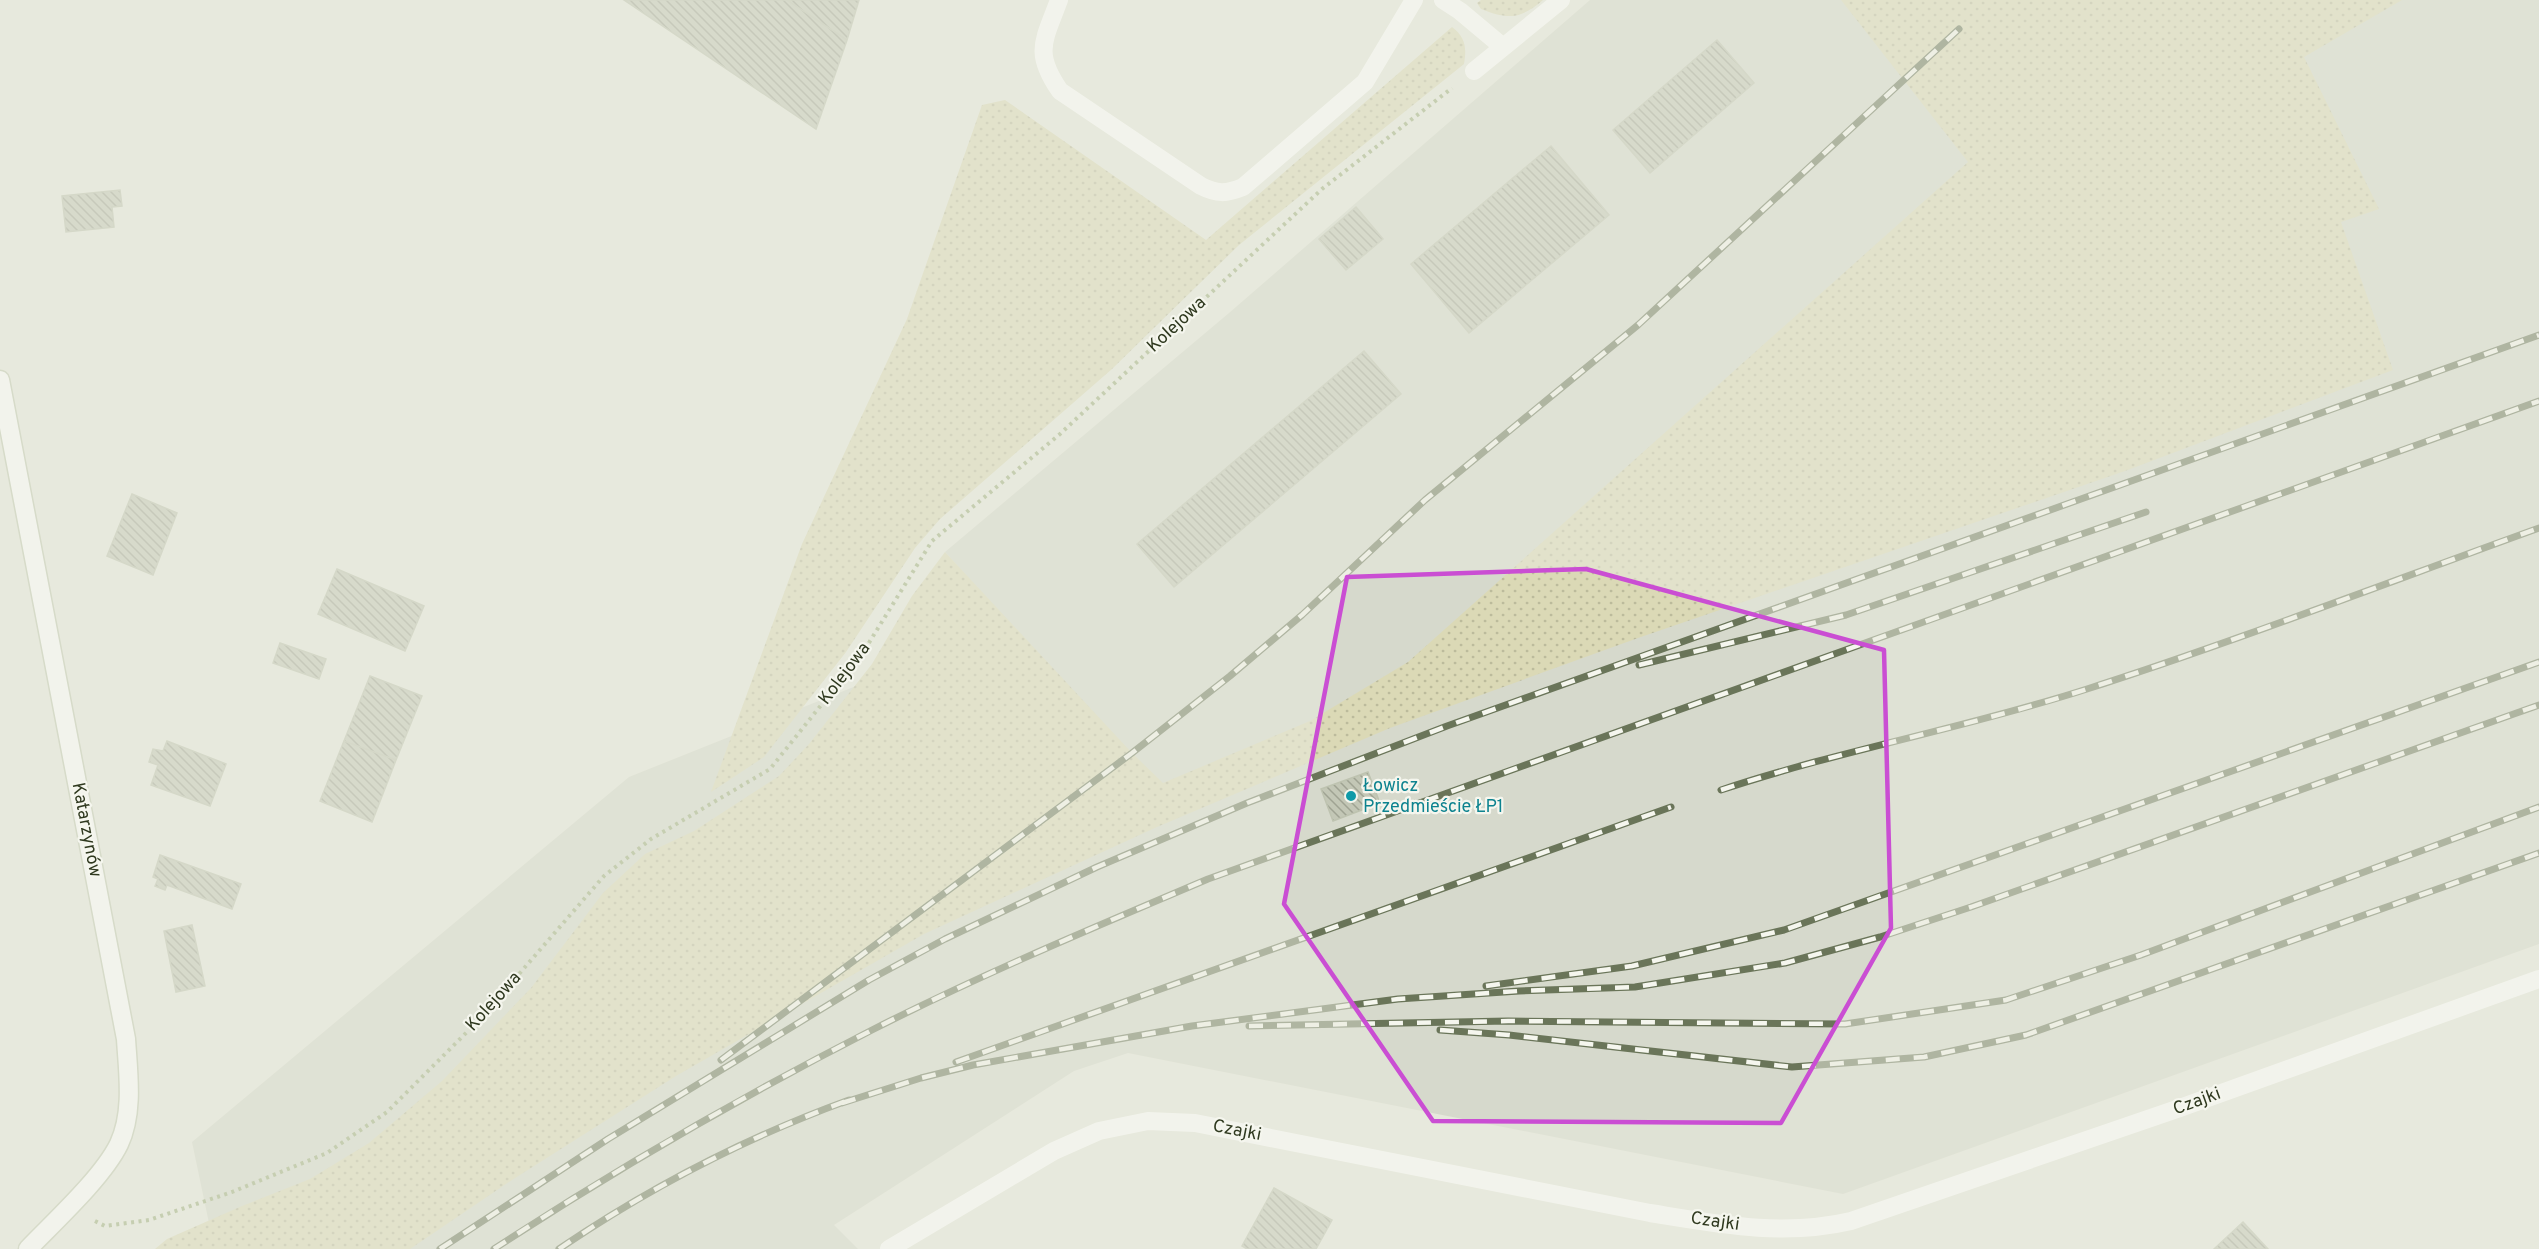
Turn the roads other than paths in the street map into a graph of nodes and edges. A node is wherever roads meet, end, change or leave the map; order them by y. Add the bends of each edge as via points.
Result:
1 (1059, 0) edge
2 (1414, 0) edge
3 (1443, 0) edge
4 (1561, 0) edge
5 (1503, 46) junction
6 (1474, 71) road end
7 (0, 380) edge
8 (2539, 979) edge
9 (28, 1249) edge
10 (889, 1249) edge

1 - 2 street via 1044,39 1042,59 1060,91 1201,186 1227,193 1243,187 1365,82
3 - 5 street
4 - 5 street
5 - 6 street
7 - 9 street, Katarzynów via 126,1039 129,1090 119,1143 102,1169
8 - 10 street, Czajki via 2177,1109 1824,1228 1726,1225 1650,1213 1195,1124 1148,1121 1099,1131 1054,1151

